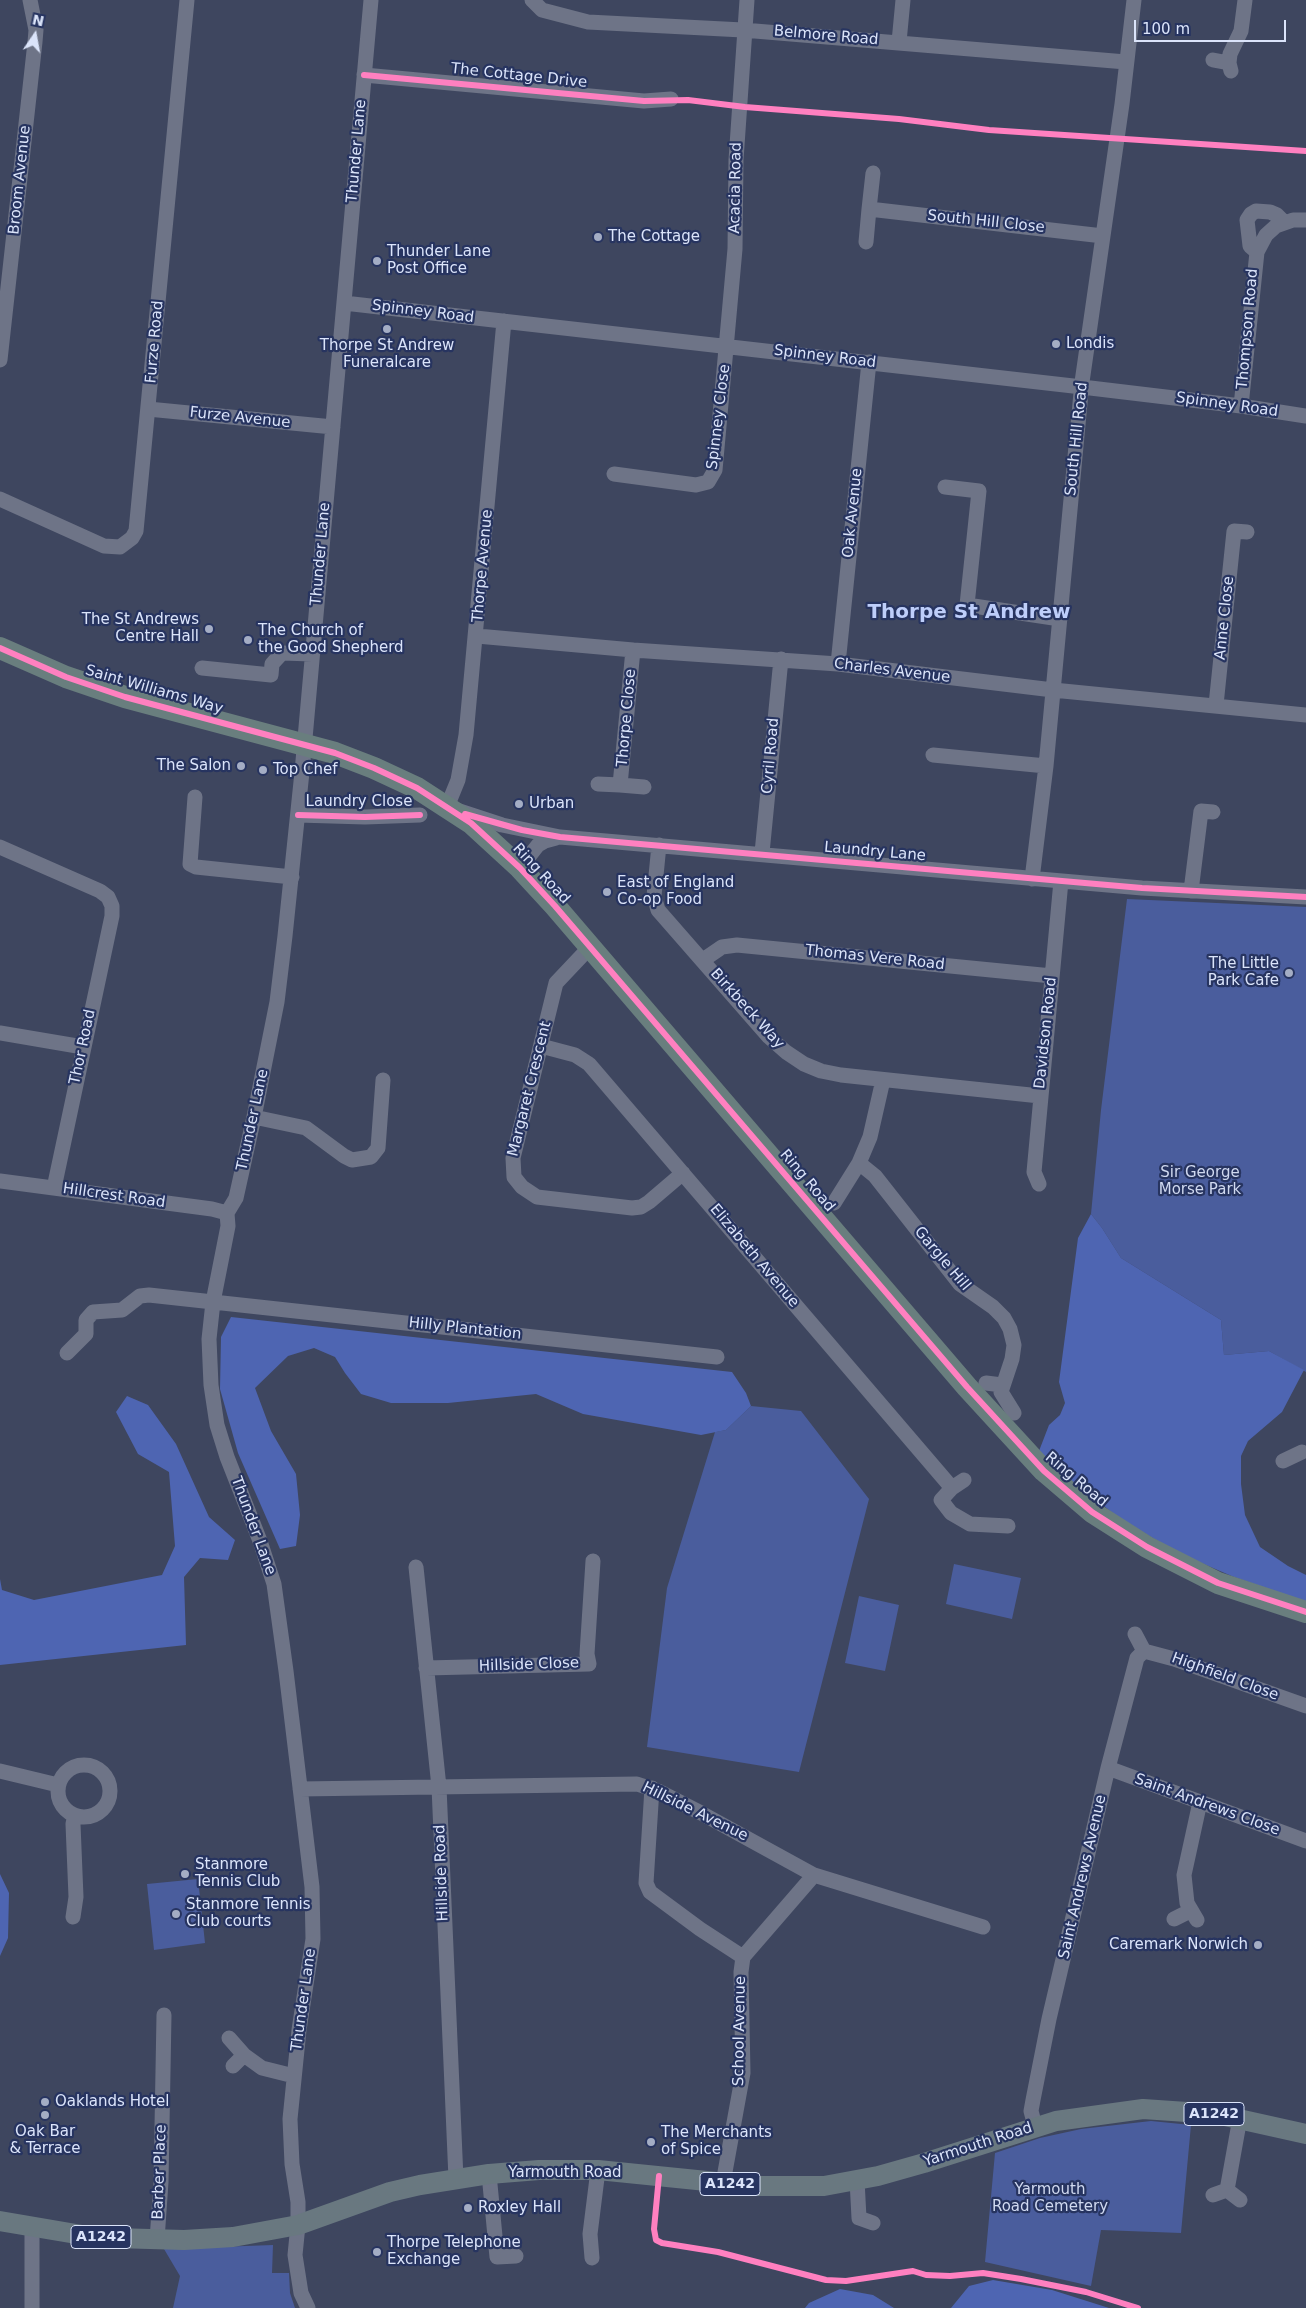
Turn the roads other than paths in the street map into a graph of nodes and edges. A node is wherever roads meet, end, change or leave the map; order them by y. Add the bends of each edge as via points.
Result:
1 (30, 0) edge
2 (187, 0) edge
3 (371, 0) edge
4 (532, 0) edge
5 (747, 0) edge
6 (903, 0) edge
7 (1134, 0) edge
8 (1245, 0) edge
9 (743, 30) junction
10 (900, 42) junction
11 (1213, 60) dead end
12 (1126, 62) junction
13 (364, 75) junction
14 (671, 99) dead end
15 (873, 173) dead end
16 (869, 209) junction
17 (1306, 220) edge
18 (1284, 222) junction
19 (1103, 236) junction
20 (866, 242) dead end
21 (1257, 252) junction
22 (344, 303) junction
23 (504, 322) junction
24 (727, 346) junction
25 (0, 360) edge
26 (869, 362) junction
27 (1082, 387) junction
28 (1241, 406) junction
29 (148, 409) junction
30 (1306, 416) edge
31 (333, 428) junction
32 (614, 474) dead end
33 (945, 487) dead end
34 (0, 499) edge
35 (1234, 531) dead end
36 (1060, 620) junction
37 (477, 636) junction
38 (0, 648) edge
39 (633, 650) junction
40 (312, 654) junction
41 (780, 659) junction
42 (838, 664) junction
43 (202, 668) dead end
44 (1054, 690) junction
45 (1216, 705) junction
46 (1306, 715) edge
47 (304, 744) junction
48 (942, 761) dead end
49 (1046, 766) junction
50 (598, 784) dead end
51 (620, 785) junction
52 (644, 786) dead end
53 (194, 797) dead end
54 (447, 807) junction
55 (1201, 810) dead end
56 (298, 815) junction
57 (420, 815) dead end
58 (560, 837) junction
59 (658, 845) junction
60 (0, 847) edge
61 (762, 854) junction
62 (520, 868) junction
63 (292, 877) junction
64 (1032, 879) junction
65 (1061, 882) junction
66 (1191, 891) junction
67 (1306, 897) edge
68 (590, 947) junction
69 (703, 960) junction
70 (1052, 976) junction
71 (0, 1033) edge
72 (541, 1046) junction
73 (83, 1047) junction
74 (883, 1080) junction
75 (387, 1088) dead end
76 (1040, 1096) junction
77 (254, 1117) junction
78 (859, 1163) junction
79 (683, 1174) junction
80 (0, 1182) edge
81 (1039, 1184) dead end
82 (54, 1188) junction
83 (834, 1203) dead end
84 (227, 1213) junction
85 (213, 1302) junction
86 (69, 1347) dead end
87 (717, 1357) dead end
88 (986, 1383) dead end
89 (1002, 1385) junction
90 (1014, 1414) dead end
91 (1305, 1455) edge
92 (1283, 1461) dead end
93 (1008, 1526) dead end
94 (593, 1561) dead end
95 (416, 1567) dead end
96 (1306, 1612) edge
97 (1135, 1634) dead end
98 (1144, 1651) junction
99 (426, 1668) junction
100 (1306, 1706) edge
101 (1108, 1768) junction
102 (0, 1771) edge
103 (58, 1785) junction
104 (439, 1787) junction
105 (652, 1788) junction
106 (300, 1789) junction
107 (1200, 1802) junction
108 (75, 1815) junction
109 (1306, 1841) edge
110 (814, 1876) junction
111 (78, 1907) dead end
112 (1174, 1919) dead end
113 (983, 1927) dead end
114 (744, 1956) junction
115 (164, 2015) dead end
116 (229, 2038) dead end
117 (244, 2055) junction
118 (233, 2066) dead end
119 (294, 2076) junction
120 (1240, 2118) junction
121 (1035, 2126) junction
122 (1306, 2134) edge
123 (598, 2170) junction
124 (489, 2174) junction
125 (456, 2179) junction
126 (857, 2180) junction
127 (723, 2183) junction
128 (1240, 2200) dead end
129 (0, 2221) edge
130 (863, 2222) dead end
131 (298, 2225) junction
132 (32, 2228) junction
133 (157, 2240) junction
134 (516, 2256) dead end
135 (592, 2258) dead end
136 (32, 2308) edge
137 (308, 2308) edge

1 - 25 street, Broom Avenue via 36,30
2 - 29 street, Furze Road
3 - 13 street, Thunder Lane
4 - 9 street, Belmore Road via 542,10 588,22
5 - 9 street, Acacia Road
6 - 10 street
7 - 12 street, South Hill Road
8 - 11 street via 1241,31 1230,54 1230,67
9 - 10 street, Belmore Road
9 - 24 street, Acacia Road via 735,249
10 - 12 street, Belmore Road
12 - 19 street, South Hill Road
13 - 14 street, The Cottage Drive via 644,101
13 - 22 street, Thunder Lane
15 - 16 street
16 - 19 street, South Hill Close
16 - 20 street
17 - 18 street
18 - 21 street, Thompson Road via 1266,235
18 - 21 street, Thompson Road via 1270,212 1251,214 1247,220 1250,246
19 - 27 street, South Hill Road
21 - 28 street, Thompson Road
22 - 23 street, Spinney Road
22 - 31 street, Thunder Lane
23 - 24 street, Spinney Road
23 - 37 street, Thorpe Avenue
24 - 26 street, Spinney Road
24 - 32 street, Spinney Close via 712,478 696,485
26 - 27 street, Spinney Road
26 - 42 street, Oak Avenue
27 - 28 street, Spinney Road
27 - 36 street, South Hill Road
28 - 30 street, Spinney Road
29 - 31 street, Furze Avenue
29 - 34 street, Furze Road via 138,522 126,544 113,548 104,546
31 - 40 street, Thunder Lane
33 - 36 street via 979,491 967,605
35 - 45 street, Anne Close
36 - 44 street, South Hill Road
37 - 39 street, Charles Avenue
37 - 54 street, Thorpe Avenue via 466,735 458,780
38 - 47 highway, Saint Williams Way via 66,677 125,697
39 - 41 street, Charles Avenue
39 - 51 street, Thorpe Close
40 - 43 street via 282,653 272,664 271,675
40 - 47 street, Thunder Lane
41 - 42 street, Charles Avenue
41 - 61 street, Cyril Road
42 - 44 street, Charles Avenue
44 - 45 street, Charles Avenue
44 - 49 street, South Hill Road
45 - 46 street, Charles Avenue
47 - 54 highway, Ring Road via 374,768
47 - 56 street, Thunder Lane
48 - 49 street
49 - 64 street, South Hill Road
50 - 51 street, Thorpe Close
51 - 52 street, Thorpe Close
53 - 63 street via 190,864
54 - 58 street, Laundry Lane via 502,825
54 - 62 highway, Ring Road via 471,823
55 - 66 street
56 - 57 street, Laundry Close
56 - 63 street, Thunder Lane
58 - 59 street, Laundry Lane
58 - 62 street, Laundry Lane via 538,845
59 - 61 street, Laundry Lane
59 - 69 street, Birkbeck Way via 655,904
60 - 73 street, Thor Road via 100,891 112,906
61 - 64 street, Laundry Lane
62 - 68 highway, Ring Road
63 - 77 street, Thunder Lane via 277,1002
64 - 65 street, Laundry Lane
65 - 66 street, Laundry Lane
65 - 70 street, Davidson Road
66 - 67 street, Laundry Lane
68 - 72 street, Margaret Crescent via 556,983
68 - 96 highway, Ring Road via 961,1380 1044,1472 1092,1512 1147,1547 1218,1583
69 - 70 street, Thomas Vere Road via 722,947 737,945
69 - 74 street, Birkbeck Way via 769,1037 786,1052 821,1071
70 - 76 street, Davidson Road
71 - 73 street
72 - 79 street, Elizabeth Avenue via 583,1058
72 - 79 street, Margaret Crescent via 512,1158 514,1177 522,1187 533,1195 550,1199 641,1207
73 - 82 street, Thor Road
74 - 76 street, Birkbeck Way
74 - 78 street via 876,1119
75 - 77 street via 378,1148 371,1157 363,1160 344,1156 306,1128
76 - 81 street, Davidson Road via 1034,1172
77 - 84 street, Thunder Lane via 236,1198
78 - 83 street
78 - 89 street, Gargle Hill via 875,1176 960,1284 1004,1318 1014,1345
79 - 93 street, Elizabeth Avenue via 958,1484 941,1500 952,1514 970,1524
80 - 82 street, Hillcrest Road
82 - 84 street, Hillcrest Road
84 - 85 street, Thunder Lane via 228,1226
85 - 86 street, Hilly Plantation via 140,1296 122,1310 93,1312 86,1320 86,1334
85 - 87 street, Hilly Plantation
85 - 106 street, Thunder Lane via 209,1339 212,1404 227,1457 274,1584
88 - 89 street
89 - 90 street via 1001,1392
91 - 92 street
94 - 99 street, Hillside Close via 589,1664
95 - 99 street, Hillside Road
97 - 98 street
98 - 100 street, Highfield Close
98 - 101 street, Saint Andrews Avenue via 1137,1658
99 - 104 street, Hillside Road
101 - 107 street, Saint Andrews Close
101 - 121 street, Saint Andrews Avenue via 1032,2100
102 - 103 street
103 - 108 street via 61,1803
103 - 108 street via 62,1776 77,1766 88,1765 96,1768 108,1781 110,1791 103,1809 85,1817
104 - 105 street, Hillside Avenue via 632,1783
104 - 106 street, Hillside Avenue
104 - 125 street, Hillside Road
105 - 110 street, Hillside Avenue
105 - 114 street via 646,1882 650,1892
106 - 119 street, Thunder Lane via 312,1887 313,1939
107 - 109 street, Saint Andrews Close
107 - 112 street via 1184,1875 1184,1891 1194,1915
108 - 111 street
110 - 113 street, Hillside Avenue
110 - 114 street, School Avenue
114 - 127 street, School Avenue via 741,1972 742,2073
115 - 133 street, Barber Place via 162,2172
116 - 117 street
117 - 118 street
117 - 119 street via 262,2068
119 - 131 street, Thunder Lane via 290,2143
120 - 121 main road, Yarmouth Road / A1242 via 1143,2109 1079,2116
120 - 122 main road, Yarmouth Road / A1242
120 - 128 street via 1220,2193
121 - 126 main road, Yarmouth Road / A1242 via 924,2163
123 - 124 main road, Yarmouth Road / A1242
123 - 127 main road, Yarmouth Road / A1242
123 - 135 street via 590,2234
124 - 125 main road, Yarmouth Road / A1242
124 - 134 street via 491,2258
125 - 131 main road, Yarmouth Road / A1242 via 390,2192
126 - 127 main road, Yarmouth Road / A1242 via 824,2186
126 - 130 street
129 - 132 main road, Yarmouth Road / A1242
131 - 133 main road, Yarmouth Road / A1242 via 233,2237
131 - 137 street, Thunder Lane via 295,2255 301,2293
132 - 133 main road, Yarmouth Road / A1242
132 - 136 street

